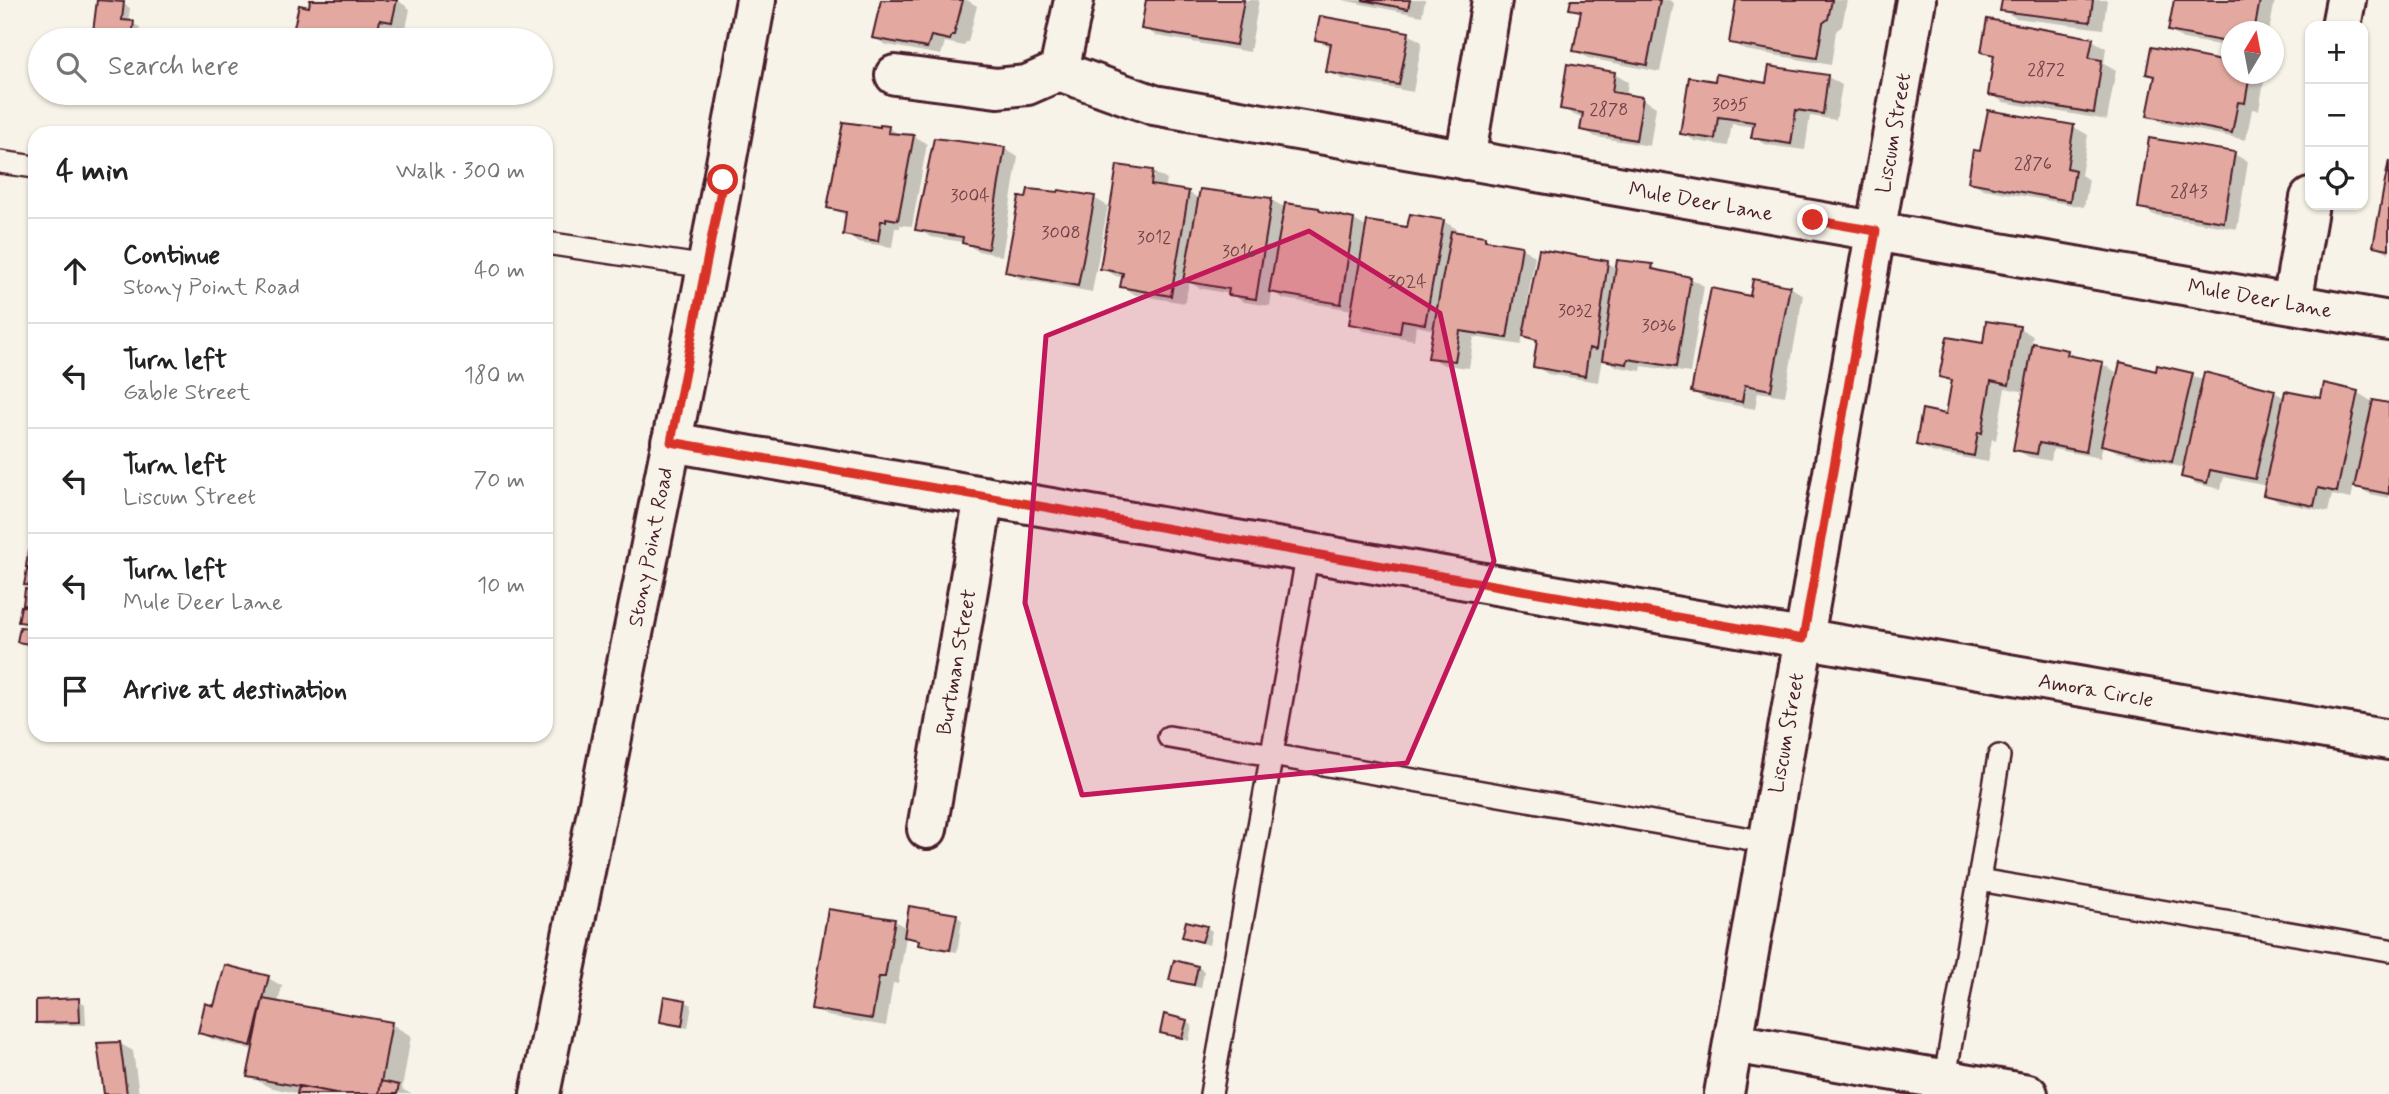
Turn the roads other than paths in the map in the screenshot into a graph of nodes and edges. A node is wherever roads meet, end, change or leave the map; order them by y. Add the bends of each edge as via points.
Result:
1 (756, 0) edge
2 (1074, 0) edge
3 (1492, 0) edge
4 (1916, 0) edge
5 (2346, 0) edge
6 (2342, 21) edge
7 (1059, 71) junction
8 (895, 75) dead end
9 (1465, 160) junction
10 (0, 162) edge
11 (28, 166) edge
12 (2308, 210) edge
13 (1876, 231) junction
14 (553, 244) edge
15 (707, 267) junction
16 (2292, 303) junction
17 (2389, 321) edge
18 (671, 442) junction
19 (985, 496) junction
20 (1308, 552) junction
21 (1803, 639) junction
22 (1169, 737) dead end
23 (2389, 740) edge
24 (1273, 756) junction
25 (1999, 756) dead end
26 (927, 829) dead end
27 (1767, 842) junction
28 (1979, 880) junction
29 (2389, 950) edge
30 (1733, 1043) junction
31 (1943, 1087) edge
32 (540, 1094) edge
33 (1211, 1094) edge
34 (1724, 1094) edge
35 (2028, 1094) edge

1 - 15 street, Stony Point Road
2 - 7 street
3 - 9 street
4 - 13 street, Liscum Street
5 - 6 street
7 - 8 street via 1027,85 998,88
7 - 9 street, Mule Deer Lane via 1154,105
9 - 13 street, Mule Deer Lane
10 - 11 lane
12 - 16 street
13 - 16 street, Mule Deer Lane
13 - 21 street, Liscum Street
14 - 15 lane
15 - 18 street, Stony Point Road
16 - 17 street, Mule Deer Lane
18 - 19 street, Amora Circle
18 - 32 street, Stony Point Road
19 - 20 street, Amora Circle
19 - 26 street, Burtman Street
20 - 21 street, Amora Circle
20 - 24 lane
21 - 23 street, Amora Circle
21 - 27 street, Liscum Street
22 - 24 lane
24 - 27 lane
24 - 33 lane
25 - 28 lane
27 - 30 street, Liscum Street
28 - 29 lane
28 - 31 lane
30 - 31 street
30 - 34 street, Liscum Street
31 - 35 street

